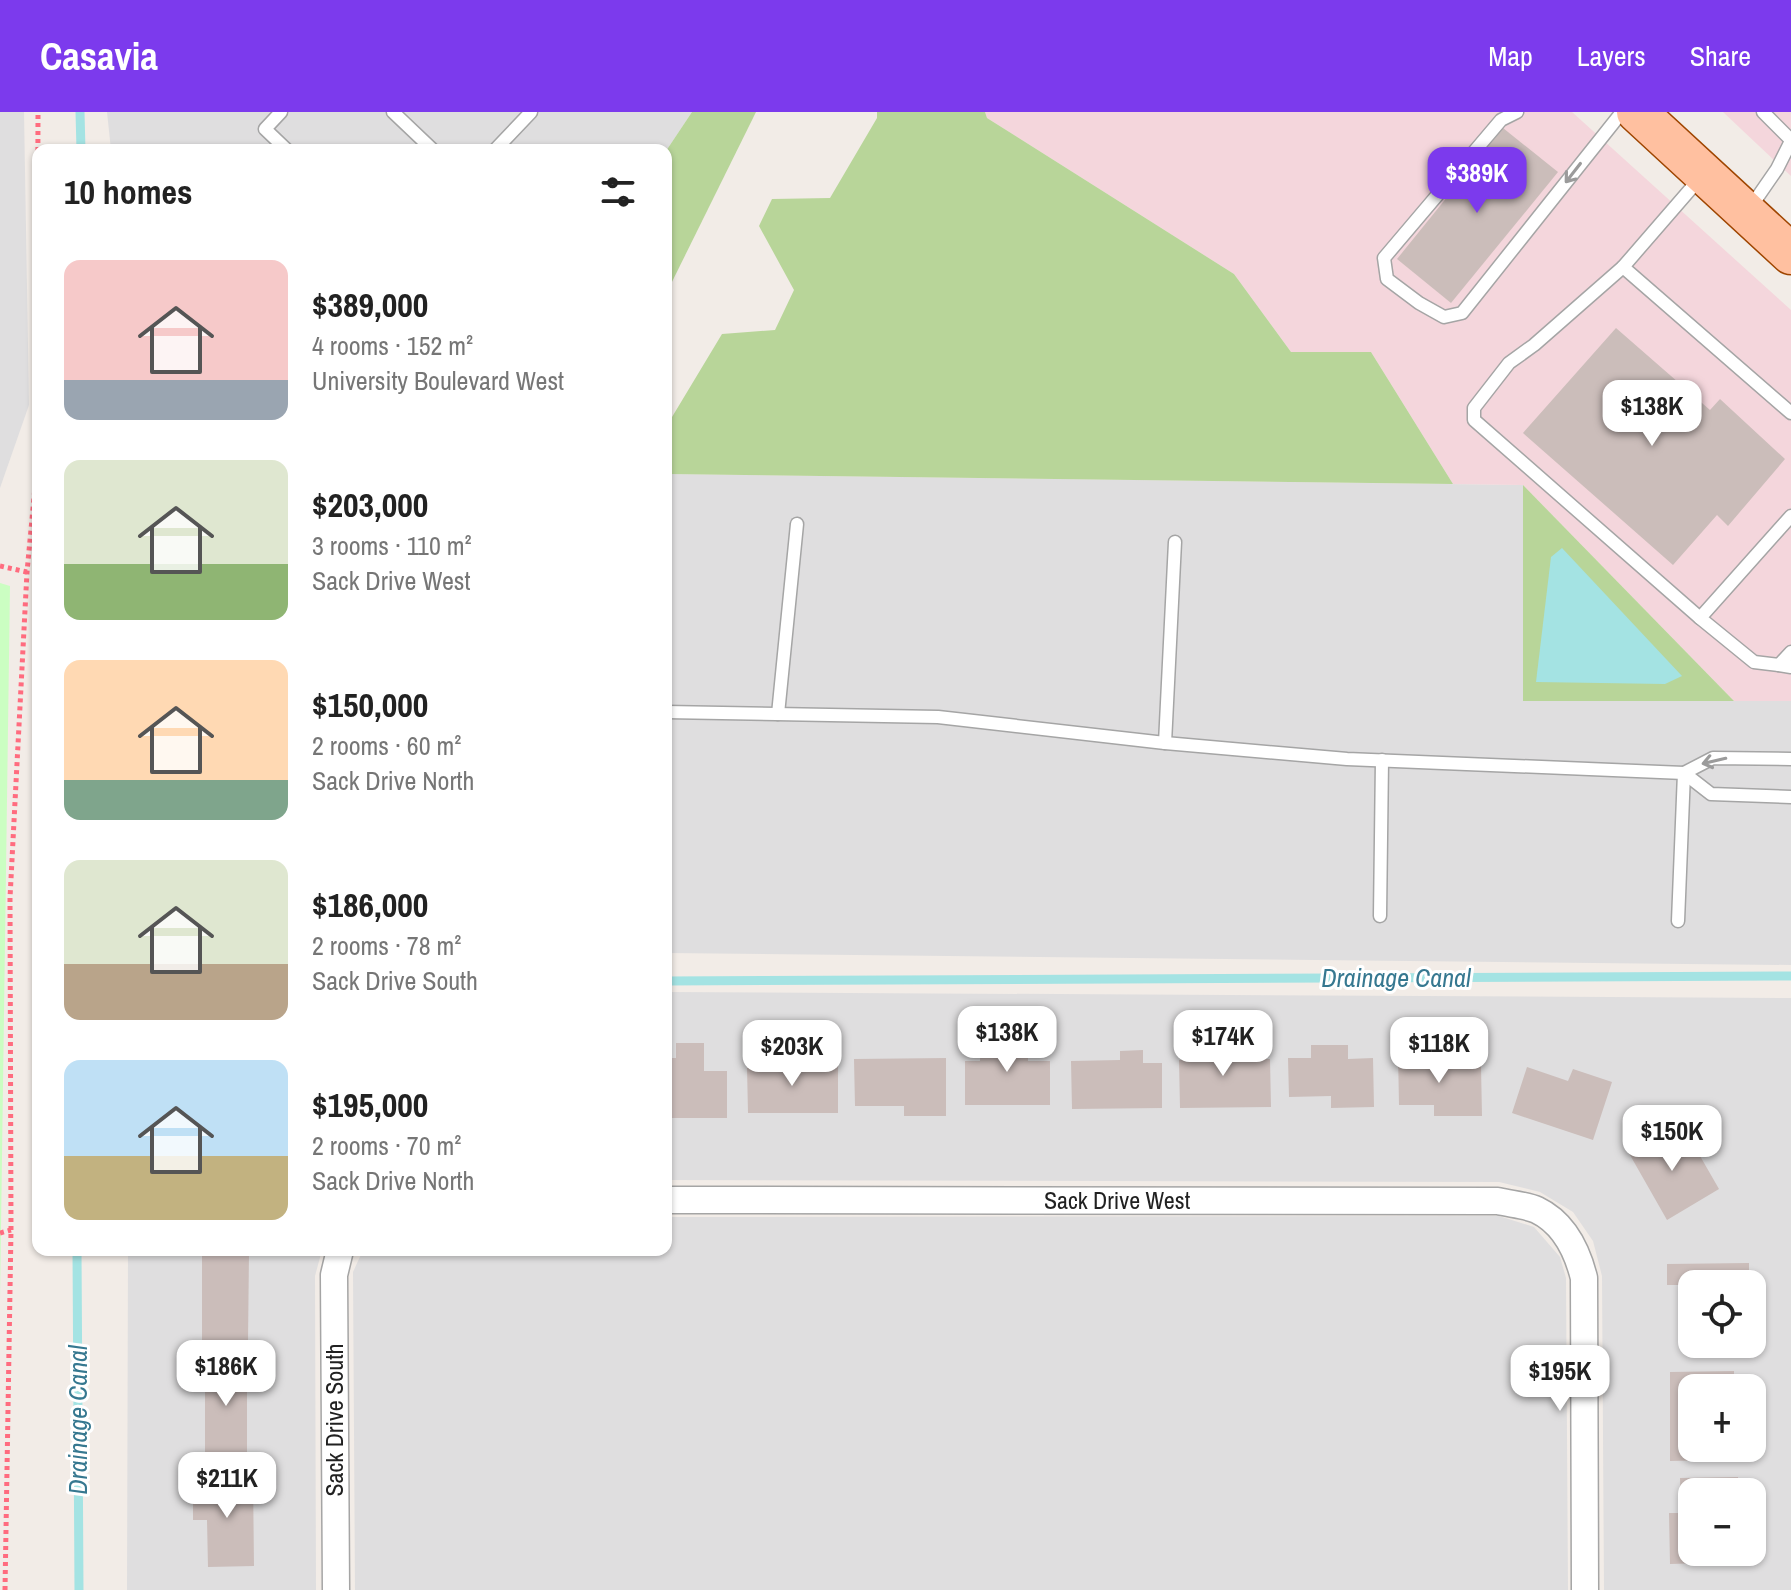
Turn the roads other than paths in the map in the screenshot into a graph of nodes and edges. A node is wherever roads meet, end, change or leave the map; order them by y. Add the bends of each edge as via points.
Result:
1 (281, 112) edge
2 (393, 112) edge
3 (529, 112) edge
4 (1517, 112) edge
5 (1622, 112) edge
6 (1637, 112) edge
7 (1763, 112) edge
8 (1498, 116) edge
9 (1791, 140) edge
10 (281, 144) edge
11 (427, 144) edge
12 (500, 144) edge
13 (1703, 174) junction
14 (1746, 214) junction
15 (1791, 254) edge
16 (1623, 267) junction
17 (1791, 413) edge
18 (1791, 516) edge
19 (797, 524) dead end
20 (1175, 542) dead end
21 (1700, 618) junction
22 (1791, 652) edge
23 (1785, 666) edge
24 (672, 712) edge
25 (778, 714) junction
26 (1165, 743) junction
27 (1791, 759) edge
28 (1382, 760) junction
29 (1684, 773) junction
30 (1791, 797) edge
31 (1380, 916) dead end
32 (1678, 921) dead end
33 (672, 1200) edge
34 (339, 1256) edge
35 (336, 1590) edge
36 (1585, 1590) edge

1 - 10 lane via 265,129
2 - 11 lane
3 - 12 lane
4 - 8 lane
5 -> 8 lane via 1462,313 1444,317 1387,279 1384,258
6 - 13 main road
7 - 9 lane
9 - 14 lane
13 - 14 main road
13 - 16 lane
14 - 15 main road
16 - 17 lane
16 - 21 lane via 1509,363 1474,408 1474,420
18 - 21 lane
19 - 25 lane
20 - 26 lane
21 - 23 lane via 1754,662
22 - 23 lane
24 - 25 lane
25 - 26 lane via 938,717
26 - 28 lane
27 -> 29 lane via 1713,758
28 - 29 lane
28 - 31 lane
29 - 30 lane via 1711,794
29 - 32 lane
33 - 36 street, Sack Drive West via 1498,1201 1536,1210 1560,1227 1577,1251 1584,1278
34 - 35 street, Sack Drive South via 334,1275

